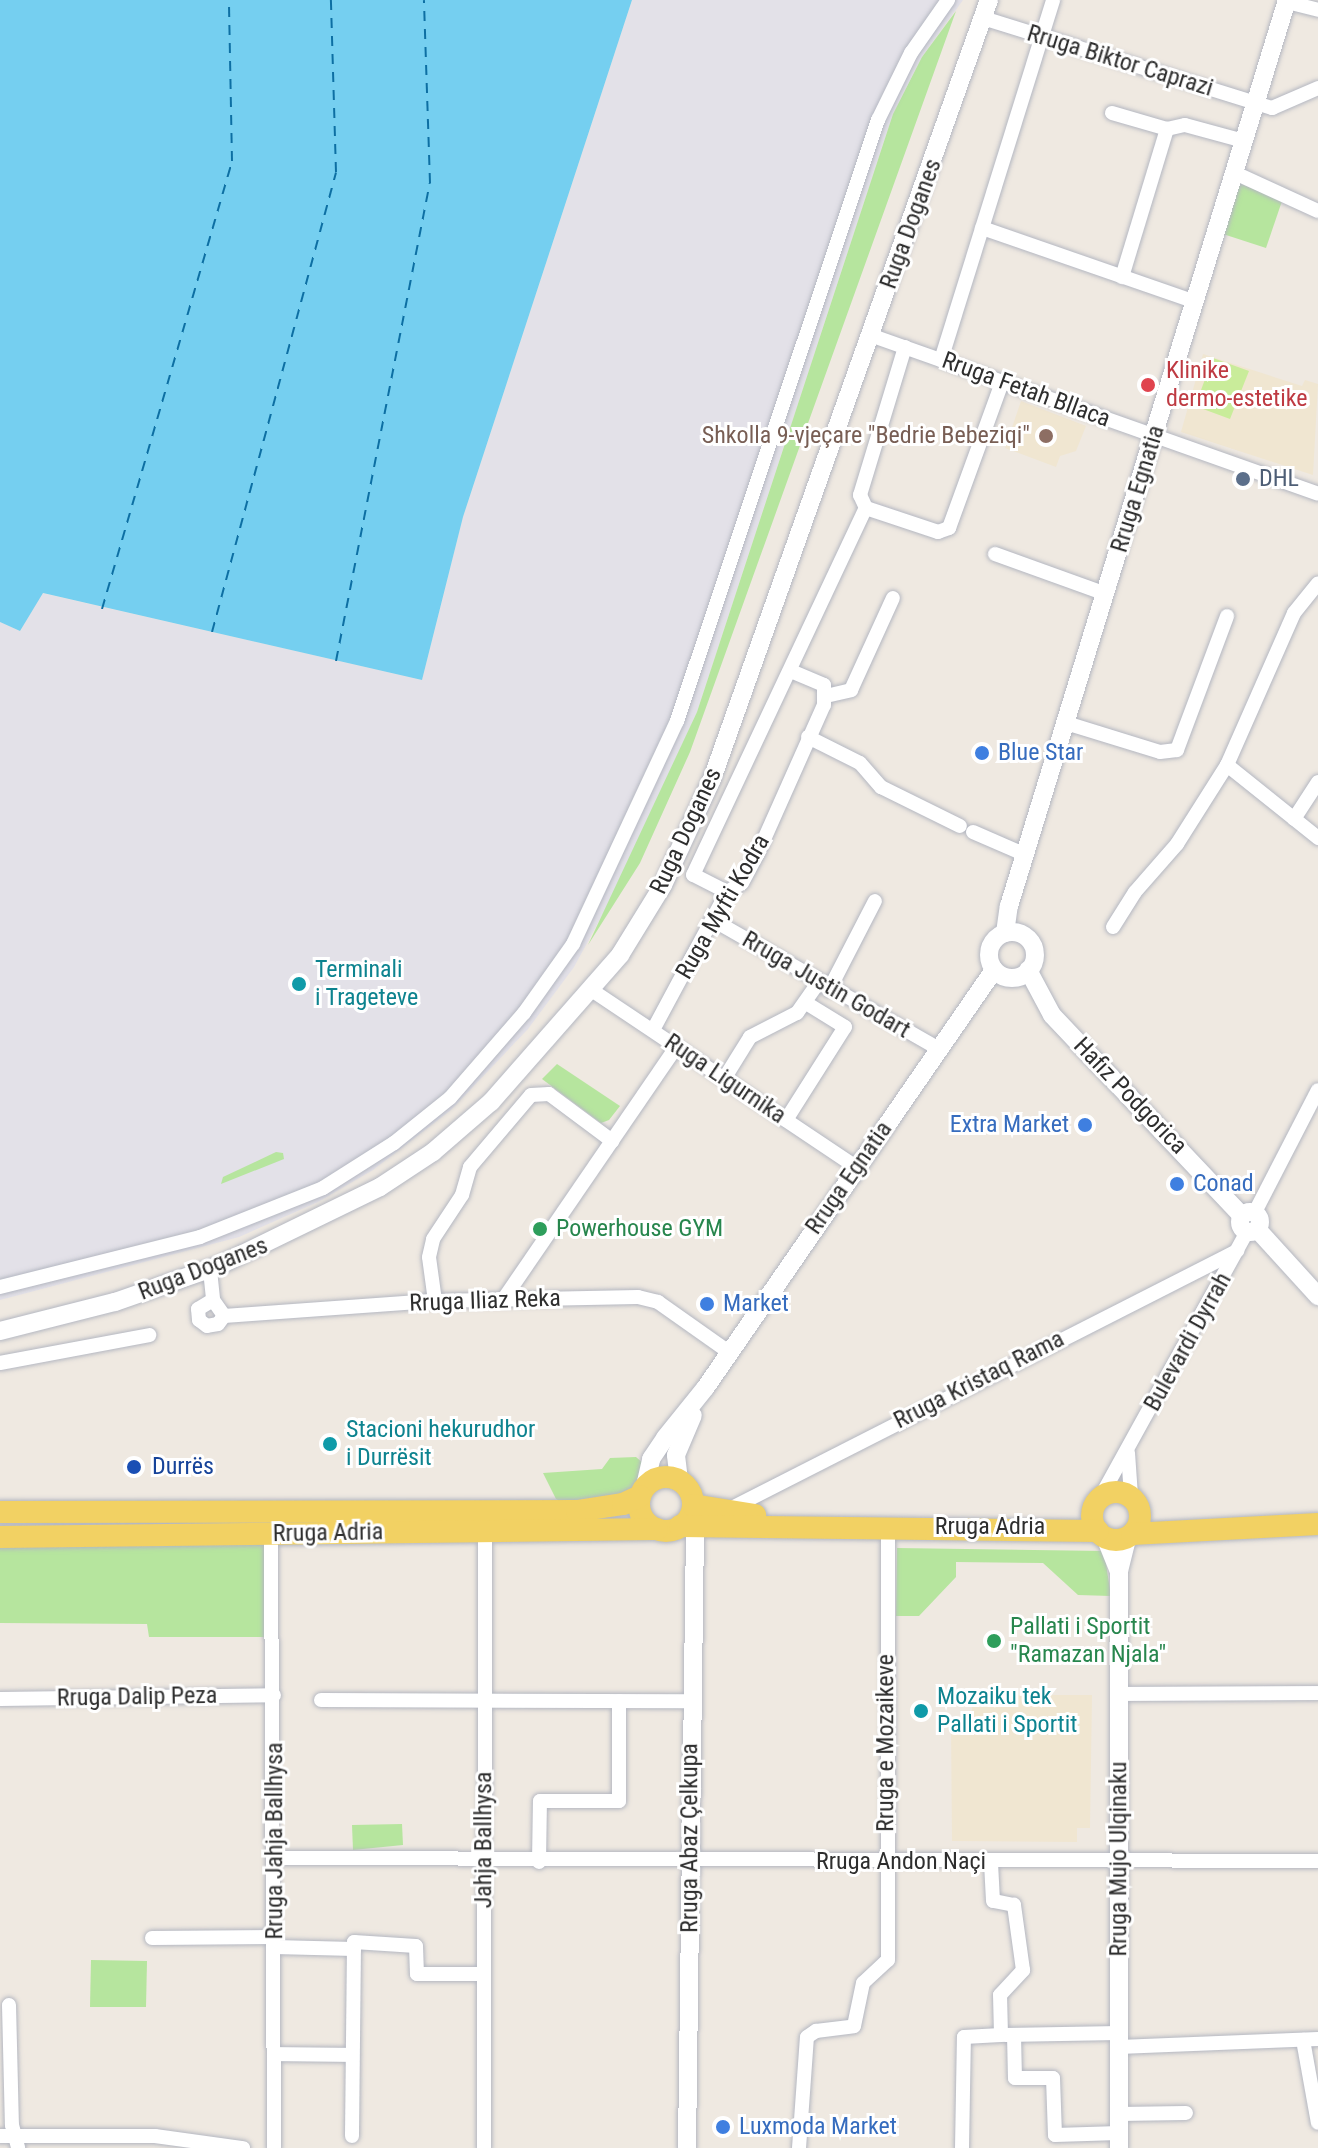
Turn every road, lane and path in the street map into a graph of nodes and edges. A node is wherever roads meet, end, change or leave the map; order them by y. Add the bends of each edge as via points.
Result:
1 (948, 0) edge
2 (989, 0) edge
3 (1053, 0) edge
4 (1287, 1) edge
5 (1318, 10) edge
6 (983, 18) junction
7 (1042, 37) junction
8 (1318, 88) edge
9 (1257, 102) junction
10 (1112, 113) dead end
11 (1167, 129) junction
12 (1244, 141) junction
13 (1235, 173) junction
14 (1318, 211) edge
15 (982, 228) junction
16 (1122, 277) junction
17 (1196, 302) junction
18 (870, 335) junction
19 (905, 347) junction
20 (941, 360) junction
21 (1002, 382) junction
22 (1155, 435) junction
23 (1318, 494) edge
24 (866, 508) junction
25 (995, 554) dead end
26 (1318, 583) edge
27 (1106, 594) junction
28 (893, 598) dead end
29 (1227, 616) dead end
30 (791, 671) junction
31 (826, 696) junction
32 (1066, 723) junction
33 (808, 737) junction
34 (1227, 765) junction
35 (1318, 782) edge
36 (1294, 819) junction
37 (1318, 838) edge
38 (1026, 855) junction
39 (727, 892) junction
40 (875, 901) dead end
41 (713, 920) junction
42 (1113, 927) dead end
43 (1005, 933) junction
44 (994, 970) junction
45 (1028, 970) junction
46 (824, 987) junction
47 (593, 991) junction
48 (806, 1003) junction
49 (653, 1030) junction
50 (676, 1047) junction
51 (939, 1049) junction
52 (724, 1079) junction
53 (1318, 1090) edge
54 (786, 1120) junction
55 (612, 1141) junction
56 (857, 1168) junction
57 (1250, 1222) junction
58 (1237, 1251) junction
59 (206, 1271) junction
60 (0, 1287) edge
61 (1318, 1296) edge
62 (503, 1300) junction
63 (209, 1301) junction
64 (435, 1301) junction
65 (224, 1316) junction
66 (0, 1331) edge
67 (149, 1335) dead end
68 (729, 1352) junction
69 (0, 1363) edge
70 (706, 1387) junction
71 (1128, 1452) junction
72 (679, 1480) junction
73 (643, 1491) junction
74 (1135, 1502) junction
75 (1097, 1503) junction
76 (0, 1512) edge
77 (723, 1512) junction
78 (689, 1519) junction
79 (1318, 1524) edge
80 (817, 1525) junction
81 (888, 1526) junction
82 (1067, 1527) junction
83 (1173, 1528) junction
84 (657, 1529) junction
85 (485, 1531) junction
86 (271, 1534) junction
87 (1101, 1534) junction
88 (1130, 1535) junction
89 (0, 1537) edge
90 (1119, 1571) junction
91 (1318, 1693) edge
92 (1119, 1694) junction
93 (274, 1695) junction
94 (0, 1699) edge
95 (321, 1700) dead end
96 (484, 1701) junction
97 (619, 1701) junction
98 (691, 1701) junction
99 (276, 1858) junction
100 (484, 1861) junction
101 (690, 1861) junction
102 (1119, 1861) junction
103 (1318, 1861) edge
104 (539, 1862) junction
105 (885, 1863) junction
106 (991, 1863) junction
107 (152, 1938) dead end
108 (274, 1942) junction
109 (354, 1949) junction
110 (484, 1974) junction
111 (9, 2005) dead end
112 (1008, 2035) junction
113 (1119, 2040) junction
114 (1310, 2040) edge
115 (274, 2054) junction
116 (352, 2055) junction
117 (1186, 2113) dead end
118 (1318, 2123) edge
119 (1119, 2132) edge
120 (352, 2136) dead end
121 (11, 2140) edge
122 (1055, 2141) edge
123 (243, 2148) edge
124 (274, 2148) edge
125 (484, 2148) edge
126 (687, 2148) edge
127 (799, 2148) edge
128 (962, 2148) edge

1 - 60 street via 911,53 878,120 677,721 573,944 524,1013 450,1098 394,1143 323,1188 200,1237
2 - 6 main road, Ruga Doganes
3 - 7 street
4 - 5 street
4 - 9 main road, Rruga Egnatia
6 - 7 street, Rruga Biktor Caprazi
6 - 18 main road, Ruga Doganes
7 - 9 street, Rruga Biktor Caprazi
7 - 15 street
8 - 9 street via 1272,108
9 - 12 main road, Rruga Egnatia
10 - 11 street
11 - 12 street via 1185,125
11 - 16 street
12 - 13 main road, Rruga Egnatia
13 - 14 street
13 - 17 main road, Rruga Egnatia
15 - 16 street
15 - 20 street
16 - 17 street
17 - 22 main road, Rruga Egnatia
18 - 19 street, Rruga Fetah Bllaca
18 - 47 main road, Ruga Doganes via 712,779 663,885
19 - 20 street, Rruga Fetah Bllaca
19 - 24 street via 860,495
20 - 21 street, Rruga Fetah Bllaca
21 - 22 street, Rruga Fetah Bllaca
21 - 24 street via 949,528 938,532
22 - 23 street, Rruga Fetah Bllaca
22 - 27 main road, Rruga Egnatia
24 - 30 street, Ruga Doganes
25 - 27 street
26 - 34 street via 1294,613
27 - 32 main road, Rruga Egnatia
28 - 31 street via 851,690
29 - 32 street via 1177,750 1160,752
30 - 31 street via 824,685
30 - 39 street, Ruga Doganes via 693,875
31 - 33 street, Ruga Myfti Kodra
32 - 38 main road, Rruga Egnatia
33 - 38 street via 860,763 881,787
33 - 39 street, Ruga Myfti Kodra via 758,853 742,883
34 - 36 street
34 - 42 street via 1177,844
35 - 36 street
36 - 37 street
38 - 43 main road, Rruga Egnatia
39 - 41 street, Ruga Myfti Kodra
40 - 46 street
41 - 46 street, Rruga Justin Godart
41 - 49 street, Ruga Myfti Kodra
43 - 44 main road via 990,949
43 - 45 main road via 1019,933 1031,943 1034,957
44 - 45 main road via 1011,978
44 - 51 main road, Rruga Egnatia
45 - 57 main road, Hafiz Podgorica via 1052,1015
46 - 48 street
46 - 51 street, Rruga Justin Godart
47 - 49 street, Ruga Ligurnika
47 - 59 main road, Ruga Doganes via 491,1102 433,1152 326,1218
48 - 52 street via 750,1037
48 - 54 street via 845,1027
49 - 50 street, Ruga Ligurnika
50 - 52 street, Ruga Ligurnika
50 - 55 street
51 - 56 main road, Rruga Egnatia
52 - 54 street, Ruga Ligurnika
53 - 57 street, Bulevardi Dyrrah
54 - 56 street, Ruga Ligurnika
55 - 62 street
55 - 64 street via 549,1094 531,1095 470,1167 462,1195 433,1239 429,1257
56 - 68 main road, Rruga Egnatia
57 - 58 street, Bulevardi Dyrrah
57 - 61 main road, Hafiz Podgorica
58 - 71 street, Bulevardi Dyrrah
58 - 77 street, Rruga Kristaq Rama
59 - 63 street
59 - 66 main road, Ruga Doganes via 115,1302
62 - 64 street, Rruga Iliaz Reka
62 - 68 street, Rruga Iliaz Reka via 650,1299
63 - 65 street
63 - 65 street, Rruga Iliaz Reka via 197,1314 203,1324 213,1326
64 - 65 street, Rruga Iliaz Reka
67 - 69 street
68 - 70 main road, Rruga Egnatia
70 - 72 main road, Rruga Egnatia via 676,1455
70 - 73 main road, Rruga Egnatia via 651,1459
71 - 74 street
71 - 75 street, Bulevardi Dyrrah
72 - 73 main road via 661,1477
72 - 78 main road
73 - 76 main road, Rruga Adria via 623,1504 577,1511
73 - 84 main road via 641,1514
74 - 75 main road via 1115,1492
74 - 83 main road
74 - 88 main road via 1139,1522
75 - 82 main road, Rruga Adria
75 - 87 main road
77 - 78 main road, Rruga Adria
77 - 80 main road, Rruga Adria
78 - 80 main road, Rruga Adria
78 - 84 main road
78 - 98 main road, Rruga Abaz Çelkupa
79 - 83 main road
80 - 81 main road, Rruga Adria
81 - 82 main road, Rruga Adria
81 - 105 street, Rruga e Mozaikeve
82 - 87 main road, Rruga Adria
83 - 88 main road
84 - 85 main road, Rruga Adria
85 - 86 main road, Rruga Adria
85 - 96 street, Jahja Ballhysa
86 - 89 main road, Rruga Adria
86 - 93 street, Rruga Jahja Ballhysa
87 - 88 main road
87 - 90 main road, Rruga Mujo Ulqinaku
88 - 90 main road, Rruga Mujo Ulqinaku
90 - 92 main road, Rruga Mujo Ulqinaku
91 - 92 street
92 - 102 main road, Rruga Mujo Ulqinaku
93 - 94 street, Rruga Dalip Peza
93 - 99 street, Rruga Jahja Ballhysa
95 - 96 street
96 - 97 street
96 - 100 street, Jahja Ballhysa
97 - 98 street
97 - 104 street via 619,1801 540,1801
98 - 101 main road, Rruga Abaz Çelkupa
99 - 100 street, Rruga Andon Naçi
99 - 108 street, Rruga Jahja Ballhysa
100 - 104 street, Rruga Andon Naçi
100 - 110 street, Jahja Ballhysa
101 - 104 street, Rruga Andon Naçi
101 - 105 street, Rruga Andon Naçi
101 - 126 main road, Rruga Abaz Çelkupa
102 - 103 street, Rruga Andon Naçi
102 - 106 street, Rruga Andon Naçi
102 - 113 main road, Rruga Mujo Ulqinaku
105 - 106 street, Rruga Andon Naçi
105 - 127 street, Rruga e Mozaikeve via 888,1960 863,1983 854,2026 807,2037
106 - 112 street via 993,1901 1014,1905 1023,1970 1000,1995
107 - 108 street
108 - 109 street
108 - 115 street, Rruga Jahja Ballhysa
109 - 110 street via 354,1942 416,1946 417,1974
109 - 116 street
110 - 125 street, Jahja Ballhysa
111 - 121 street
112 - 113 street
112 - 122 street via 1015,2078 1053,2078
112 - 128 street via 964,2037
113 - 114 street
113 - 119 main road, Rruga Mujo Ulqinaku
114 - 118 street
115 - 116 street
115 - 124 street, Rruga Jahja Ballhysa
116 - 120 street
117 - 119 street
119 - 122 street
121 - 123 street via 155,2136

